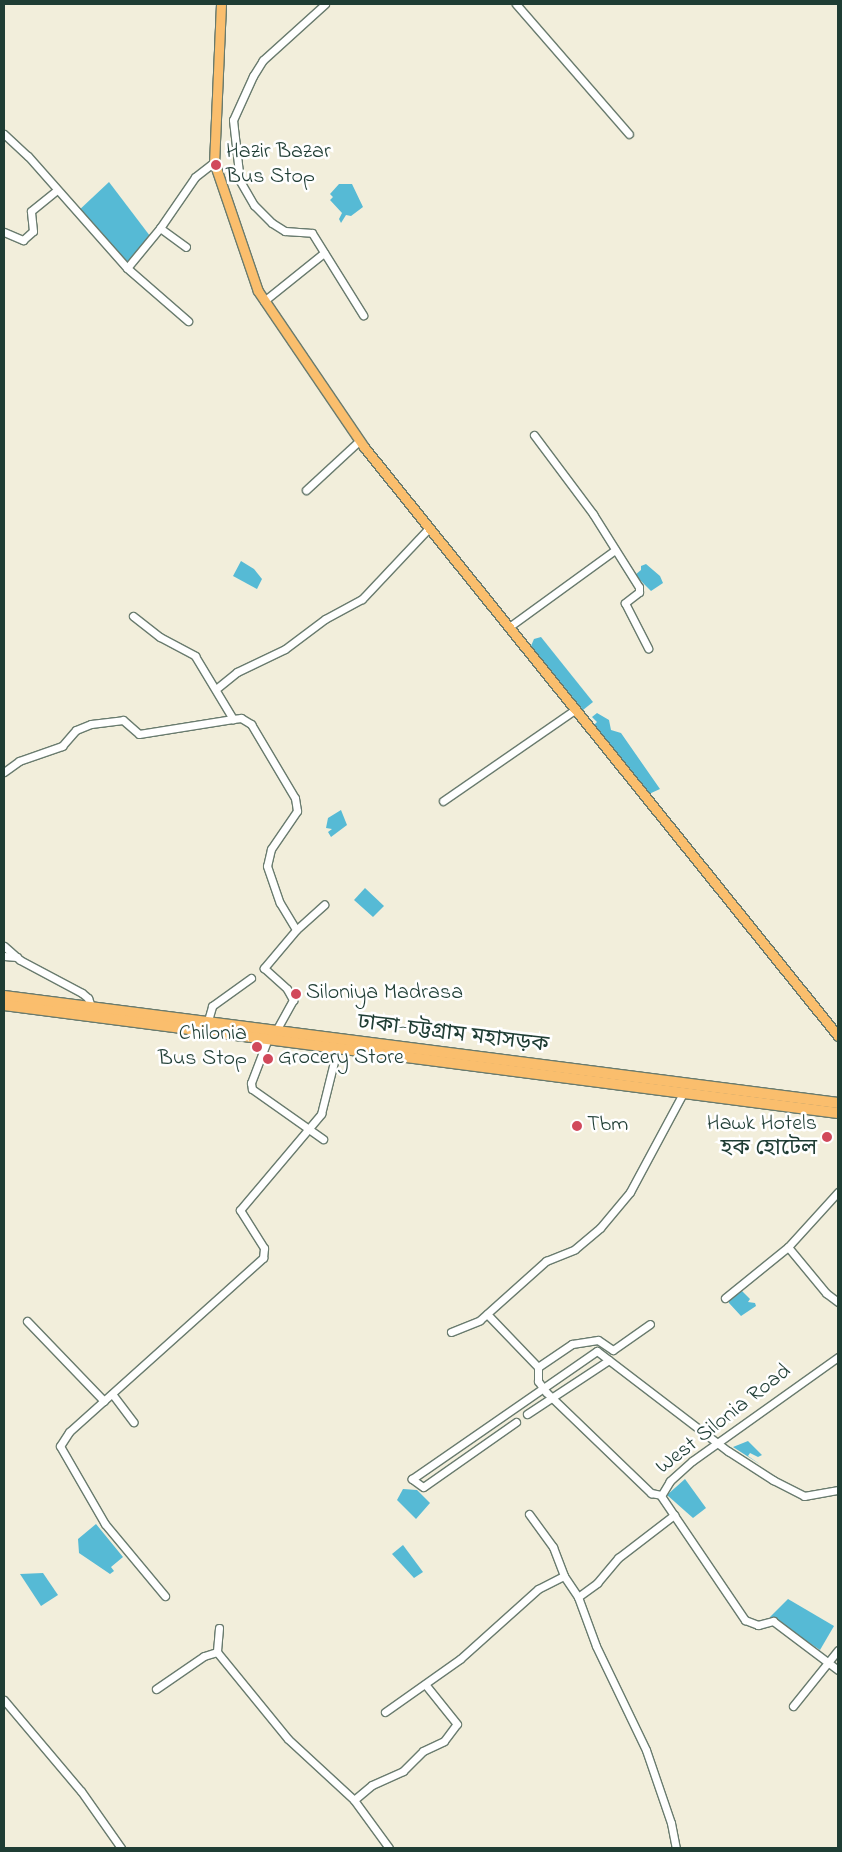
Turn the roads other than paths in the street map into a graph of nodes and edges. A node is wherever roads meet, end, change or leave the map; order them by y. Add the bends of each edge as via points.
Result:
1 (221, 4) edge
2 (325, 4) edge
3 (516, 4) edge
4 (4, 134) edge
5 (629, 134) dead end
6 (214, 162) junction
7 (56, 191) junction
8 (160, 228) junction
9 (4, 232) edge
10 (186, 247) dead end
11 (324, 253) junction
12 (126, 268) junction
13 (264, 300) junction
14 (363, 315) dead end
15 (188, 321) dead end
16 (534, 435) dead end
17 (359, 441) junction
18 (306, 490) dead end
19 (428, 529) junction
20 (615, 550) junction
21 (133, 616) dead end
22 (509, 627) junction
23 (648, 648) dead end
24 (216, 689) junction
25 (574, 711) junction
26 (233, 718) junction
27 (4, 772) edge
28 (443, 801) dead end
29 (324, 905) dead end
30 (296, 930) junction
31 (4, 946) edge
32 (4, 956) edge
33 (17, 957) junction
34 (251, 978) dead end
35 (4, 996) edge
36 (4, 1005) edge
37 (92, 1009) junction
38 (207, 1024) junction
39 (275, 1032) junction
40 (838, 1036) edge
41 (267, 1041) junction
42 (337, 1050) junction
43 (459, 1054) junction
44 (474, 1056) junction
45 (456, 1066) junction
46 (473, 1068) junction
47 (683, 1093) junction
48 (838, 1111) edge
49 (310, 1130) junction
50 (323, 1139) dead end
51 (838, 1192) edge
52 (788, 1247) junction
53 (725, 1298) dead end
54 (838, 1302) edge
55 (487, 1314) junction
56 (28, 1321) dead end
57 (650, 1324) dead end
58 (452, 1332) dead end
59 (838, 1357) edge
60 (609, 1360) junction
61 (538, 1367) junction
62 (543, 1388) junction
63 (113, 1394) junction
64 (551, 1397) junction
65 (104, 1401) junction
66 (527, 1414) dead end
67 (134, 1422) dead end
68 (516, 1422) dead end
69 (718, 1443) junction
70 (838, 1490) edge
71 (661, 1495) junction
72 (529, 1514) dead end
73 (674, 1515) junction
74 (564, 1576) junction
75 (165, 1596) dead end
76 (578, 1597) junction
77 (218, 1628) dead end
78 (838, 1650) edge
79 (217, 1652) junction
80 (827, 1662) junction
81 (838, 1670) edge
82 (425, 1684) junction
83 (156, 1690) dead end
84 (4, 1700) edge
85 (793, 1706) dead end
86 (385, 1712) dead end
87 (354, 1800) junction
88 (121, 1848) edge
89 (389, 1848) edge
90 (676, 1848) edge

1 - 6 main road
2 - 11 street via 263,60 233,120 240,181 254,205 285,231 312,234
3 - 5 street
4 - 7 street via 28,156
6 - 8 street via 195,177
6 - 13 main road via 258,291
7 - 9 street via 31,211 33,231 23,240
7 - 12 street
8 - 10 street
8 - 12 street
11 - 13 street
11 - 14 street
12 - 15 street
13 - 17 main road
16 - 20 street via 593,514
17 - 18 street
17 - 19 main road
19 - 22 main road
19 - 24 street via 362,599 325,618 285,648 237,672
20 - 22 street
20 - 23 street via 639,587 639,592 625,603
21 - 24 street via 195,656
22 - 25 main road
24 - 26 street
25 - 28 street
25 - 40 main road
26 - 27 street via 139,734 123,720 91,724 76,730 62,746 19,761
26 - 30 street via 241,718 251,724 295,798 295,815 271,849 267,866 280,903
29 - 30 street
30 - 39 street via 264,968 287,989 293,1000
31 - 33 street
32 - 33 street
33 - 37 street via 82,993
34 - 38 street via 212,1006
35 - 37 highway, ঢাকা-চট্টগ্রাম মহাসড়ক
36 - 41 highway, ঢাকা-চট্টগ্রাম মহাসড়ক
37 - 38 highway, ঢাকা-চট্টগ্রাম মহাসড়ক
38 - 39 highway, ঢাকা-চট্টগ্রাম মহাসড়ক
39 - 43 highway, ঢাকা-চট্টগ্রাম মহাসড়ক
41 - 42 highway, ঢাকা-চট্টগ্রাম মহাসড়ক
41 - 49 street via 251,1083 252,1089
42 - 45 highway, ঢাকা-চট্টগ্রাম মহাসড়ক
42 - 49 street via 321,1114
43 - 44 highway, ঢাকা-চট্টগ্রাম মহাসড়ক
43 - 45 highway via 464,1061
44 - 46 highway via 468,1062
44 - 48 highway, ঢাকা-চট্টগ্রাম মহাসড়ক
45 - 46 highway, ঢাকা-চট্টগ্রাম মহাসড়ক
46 - 47 highway, ঢাকা-চট্টগ্রাম মহাসড়ক
47 - 48 highway, ঢাকা-চট্টগ্রাম মহাসড়ক
47 - 55 street via 630,1192 610,1217 575,1249 546,1261
49 - 50 street
49 - 63 street via 240,1210 264,1248 263,1258
51 - 52 street
52 - 53 street
52 - 54 street via 826,1293
55 - 58 street
55 - 61 street
56 - 65 street via 45,1343
57 - 61 street via 613,1350 598,1340 572,1344
59 - 69 street, West Silonia Road
60 - 62 street via 597,1351
60 - 64 street
60 - 69 street
61 - 62 street via 538,1381
62 - 64 street
62 - 68 street via 412,1479 423,1487
63 - 65 street
63 - 67 street
64 - 66 street
64 - 71 street via 651,1494
65 - 75 street via 69,1432 60,1450 105,1524
69 - 70 street via 804,1496
69 - 71 street, West Silonia Road via 670,1481
71 - 73 street, West Silonia Road
72 - 74 street via 553,1547
73 - 76 street via 618,1558 597,1583
73 - 80 street, West Silonia Road via 739,1614 750,1624 773,1621
74 - 76 street
74 - 82 street via 538,1589 460,1660
76 - 90 street via 596,1646 646,1750 671,1823
77 - 79 street
78 - 80 street
79 - 83 street via 204,1656
79 - 87 street via 288,1740
80 - 81 street
80 - 85 street
82 - 86 street
82 - 87 street via 457,1724 444,1741 422,1751 402,1771 372,1785
84 - 88 street via 81,1791
87 - 89 street

